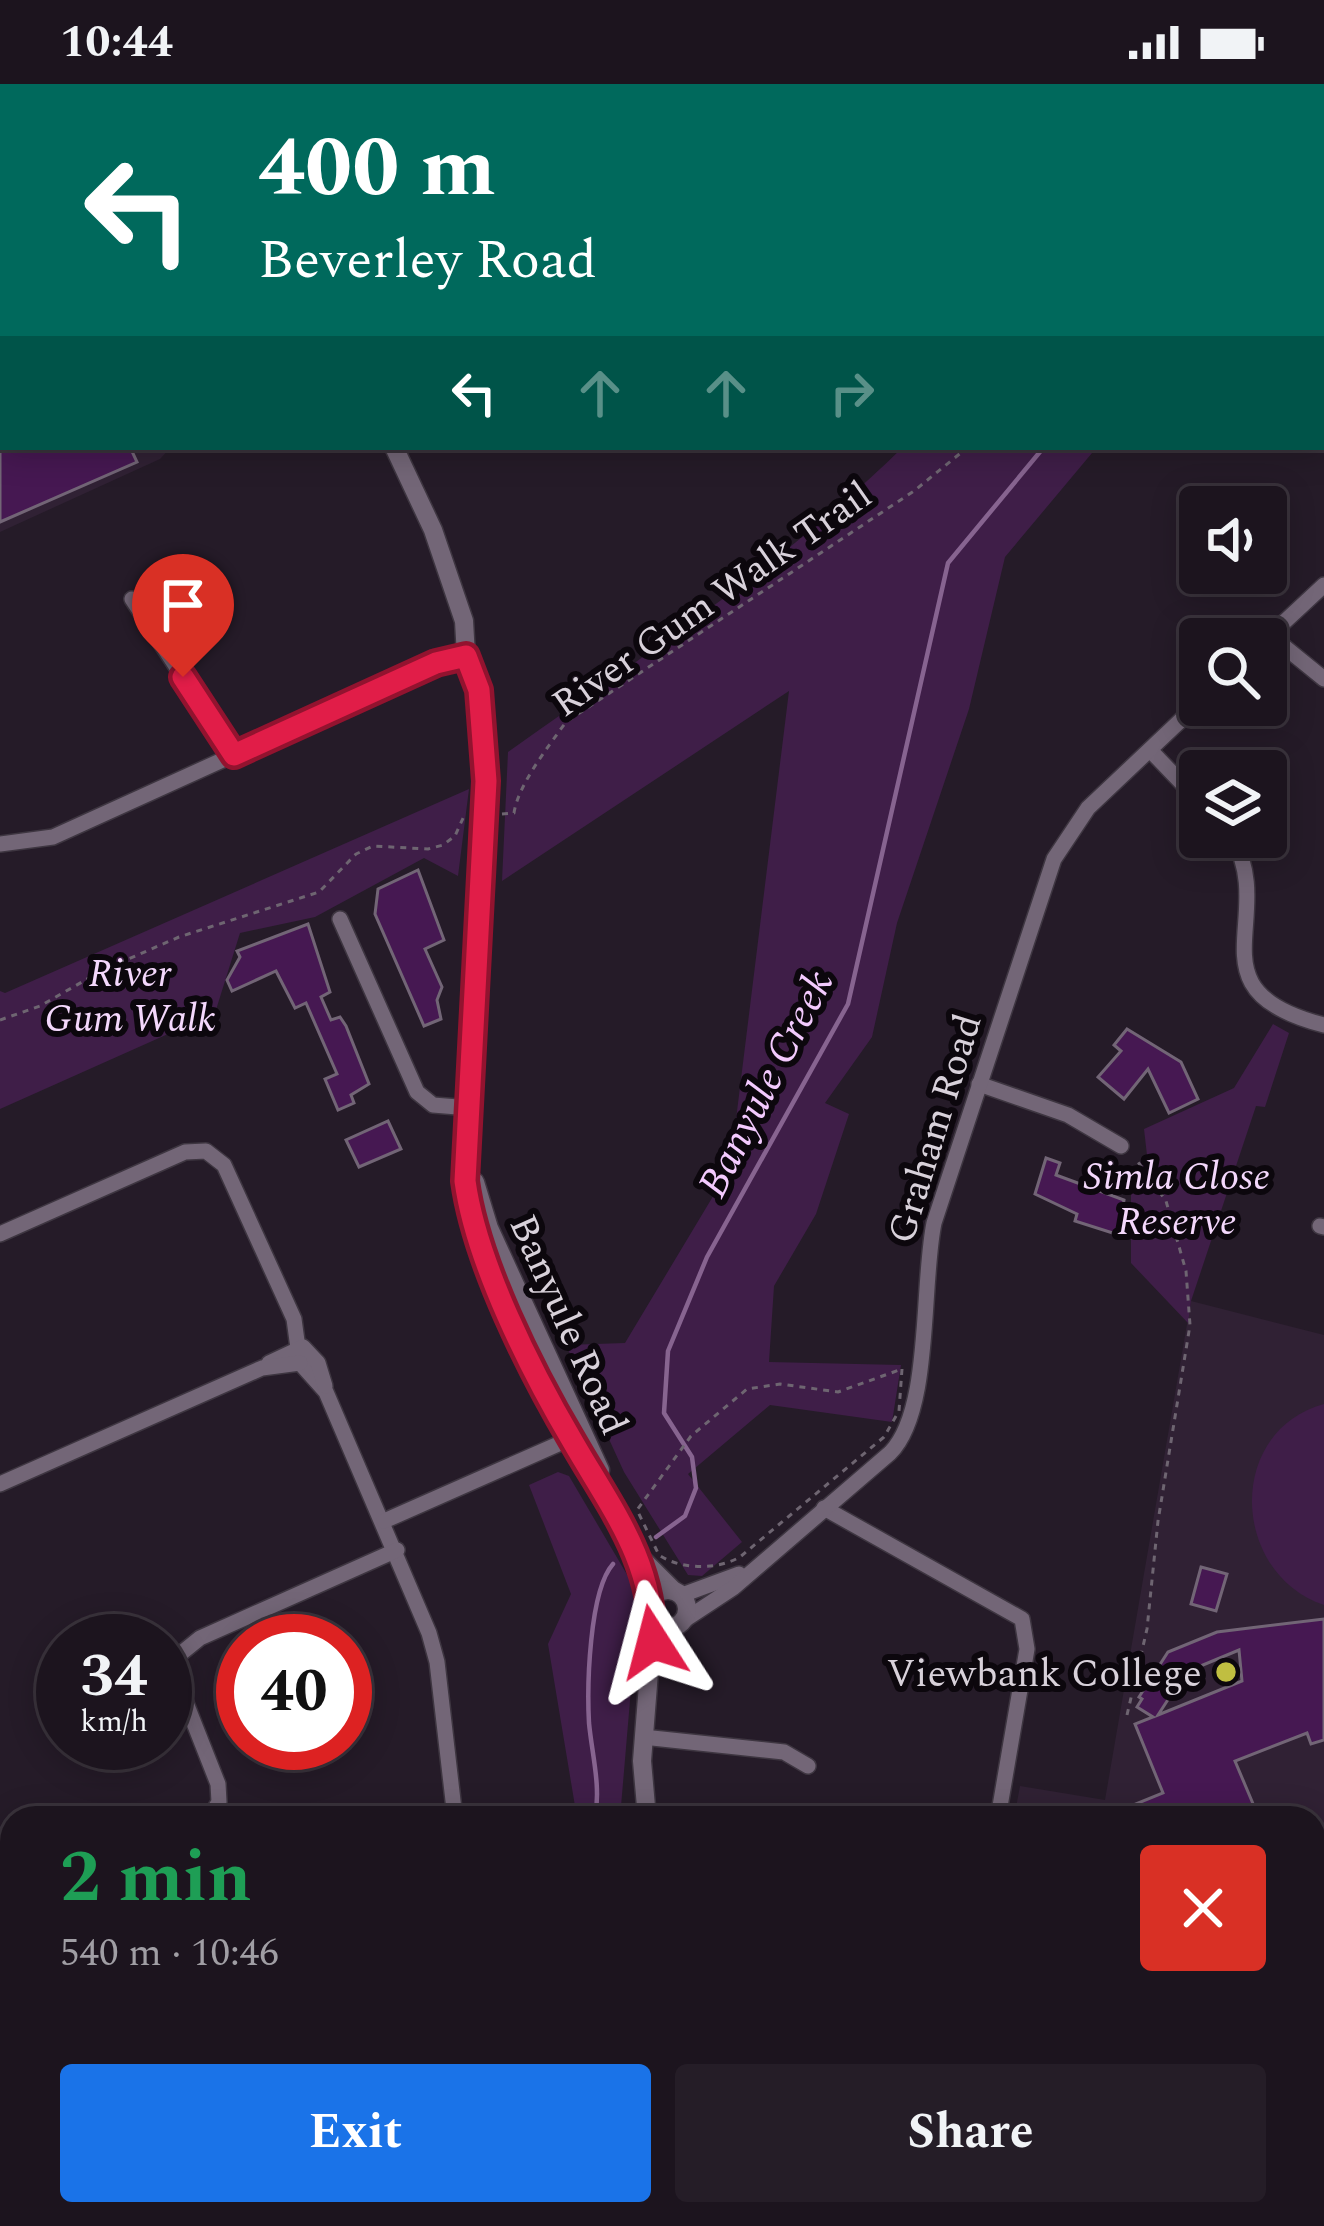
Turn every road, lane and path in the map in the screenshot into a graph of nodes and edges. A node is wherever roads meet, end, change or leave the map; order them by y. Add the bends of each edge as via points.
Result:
1 (395, 450) edge
2 (964, 450) edge
3 (1324, 585) edge
4 (132, 599) dead end
5 (1287, 619) edge
6 (1287, 651) edge
7 (466, 656) junction
8 (1324, 679) edge
9 (1179, 722) edge
10 (1150, 750) junction
11 (234, 755) junction
12 (1179, 780) edge
13 (485, 814) junction
14 (0, 844) edge
15 (1240, 858) edge
16 (340, 919) dead end
17 (0, 1020) edge
18 (1324, 1025) edge
19 (979, 1084) junction
20 (470, 1108) junction
21 (469, 1136) junction
22 (1120, 1146) dead end
23 (1138, 1162) dead end
24 (0, 1234) edge
25 (300, 1355) junction
26 (577, 1435) junction
27 (672, 1462) joint
28 (0, 1484) edge
29 (824, 1508) junction
30 (384, 1521) junction
31 (397, 1550) junction
32 (641, 1558) junction
33 (752, 1568) junction
34 (678, 1593) junction
35 (651, 1613) junction
36 (681, 1623) junction
37 (646, 1704) junction
38 (1127, 1715) dead end
39 (643, 1737) junction
40 (808, 1766) dead end
41 (216, 1806) edge
42 (454, 1806) edge
43 (646, 1806) edge
44 (1000, 1806) edge

1 - 7 street, Banyule Road via 433,530 464,621
2 - 13 path, River Gum Walk Trail via 566,722 524,779 514,814
3 - 5 street
4 - 11 street
6 - 8 street
7 - 11 street
7 - 13 street, Banyule Road via 481,707
9 - 10 street, Graham Road
10 - 12 street
10 - 19 street, Graham Road via 1060,845
11 - 14 street via 53,837
13 - 17 path, River Gum Walk Trail via 467,813 455,836 428,849 373,846 319,892 179,937
13 - 20 street, Banyule Road
15 - 18 street via 1249,879 1241,947 1252,983 1279,1010
16 - 20 street via 417,1092 433,1105
19 - 22 street via 1068,1114
19 - 29 street, Graham Road via 928,1249 912,1423 890,1453
20 - 21 street, Banyule Road
21 - 26 street, Banyule Road via 489,1228
21 - 26 street, Banyule Road via 473,1228
23 - 38 path via 1166,1201 1186,1271 1190,1325 1147,1629
24 - 25 street via 185,1152 206,1151 230,1175 294,1319
25 - 28 street
25 - 30 street via 318,1363
26 - 30 street
26 - 32 street, Banyule Road
27 - 27 path via 637,1510 656,1550 680,1565 733,1562 884,1437 899,1411 902,1369 838,1392 779,1384 746,1389
29 - 33 street, Graham Road
29 - 44 street via 1022,1619 1027,1649
30 - 31 street
31 - 41 street via 200,1638 179,1655 175,1676 218,1784
31 - 42 street via 437,1661
32 - 34 street, Banyule Road
32 - 35 street, Banyule Road
33 - 34 street, Graham Road
33 - 36 street, Graham Road
34 - 35 street via 662,1591
34 - 36 street via 688,1606
35 - 36 street via 664,1628
35 - 37 street, Banyule Road
36 - 37 street, Banyule Road
37 - 39 street, Banyule Road
39 - 40 street via 784,1752
39 - 43 street, Banyule Road

